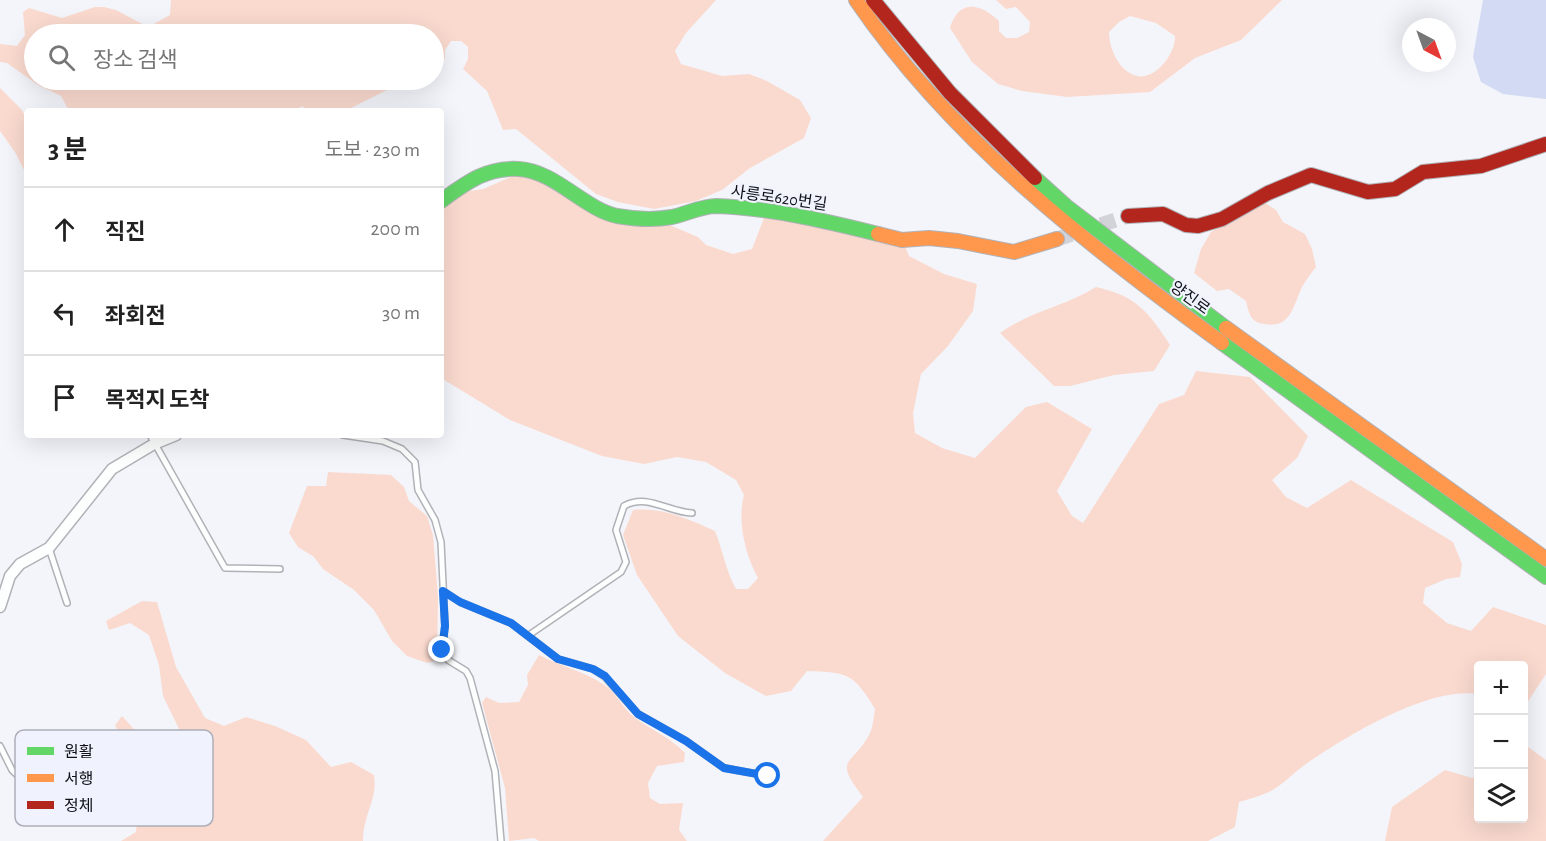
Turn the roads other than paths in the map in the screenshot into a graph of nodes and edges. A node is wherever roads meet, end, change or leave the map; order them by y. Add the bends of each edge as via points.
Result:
1 (856, 0) edge
2 (873, 0) edge
3 (1546, 144) edge
4 (444, 199) edge
5 (1128, 216) tunnel mouth
6 (1056, 239) tunnel mouth
7 (363, 438) edge
8 (152, 440) edge
9 (692, 513) dead end
10 (49, 548) junction
11 (1546, 559) edge
12 (280, 569) dead end
13 (1546, 578) edge
14 (443, 591) junction
15 (67, 603) dead end
16 (0, 607) edge
17 (529, 635) junction
18 (0, 747) edge
19 (15, 773) edge
20 (768, 776) dead end
21 (501, 841) edge

1 - 13 main road, 양진로 via 961,129 1050,211 1118,267
2 - 11 main road, 양진로 via 950,93 1066,206 1230,331
3 - 5 main road via 1481,166 1423,172 1395,189 1368,192 1311,175 1222,219 1198,226 1163,214
4 - 6 main road, 사릉로620번길 via 478,175 521,169 543,176 614,215 633,218 670,217 723,207 816,219 902,240 958,240 1014,252
7 - 14 lane via 402,449 415,462 418,490 435,520 441,542
8 - 10 street via 112,469
8 - 12 lane via 225,568
9 - 17 lane via 678,513 647,501 624,506 616,530 626,562 621,572
10 - 15 lane
10 - 16 street via 20,564 10,576
14 - 17 lane
14 - 21 lane via 442,650 470,678 495,771
17 - 20 lane via 558,659 605,676 638,714 724,768
18 - 19 lane

